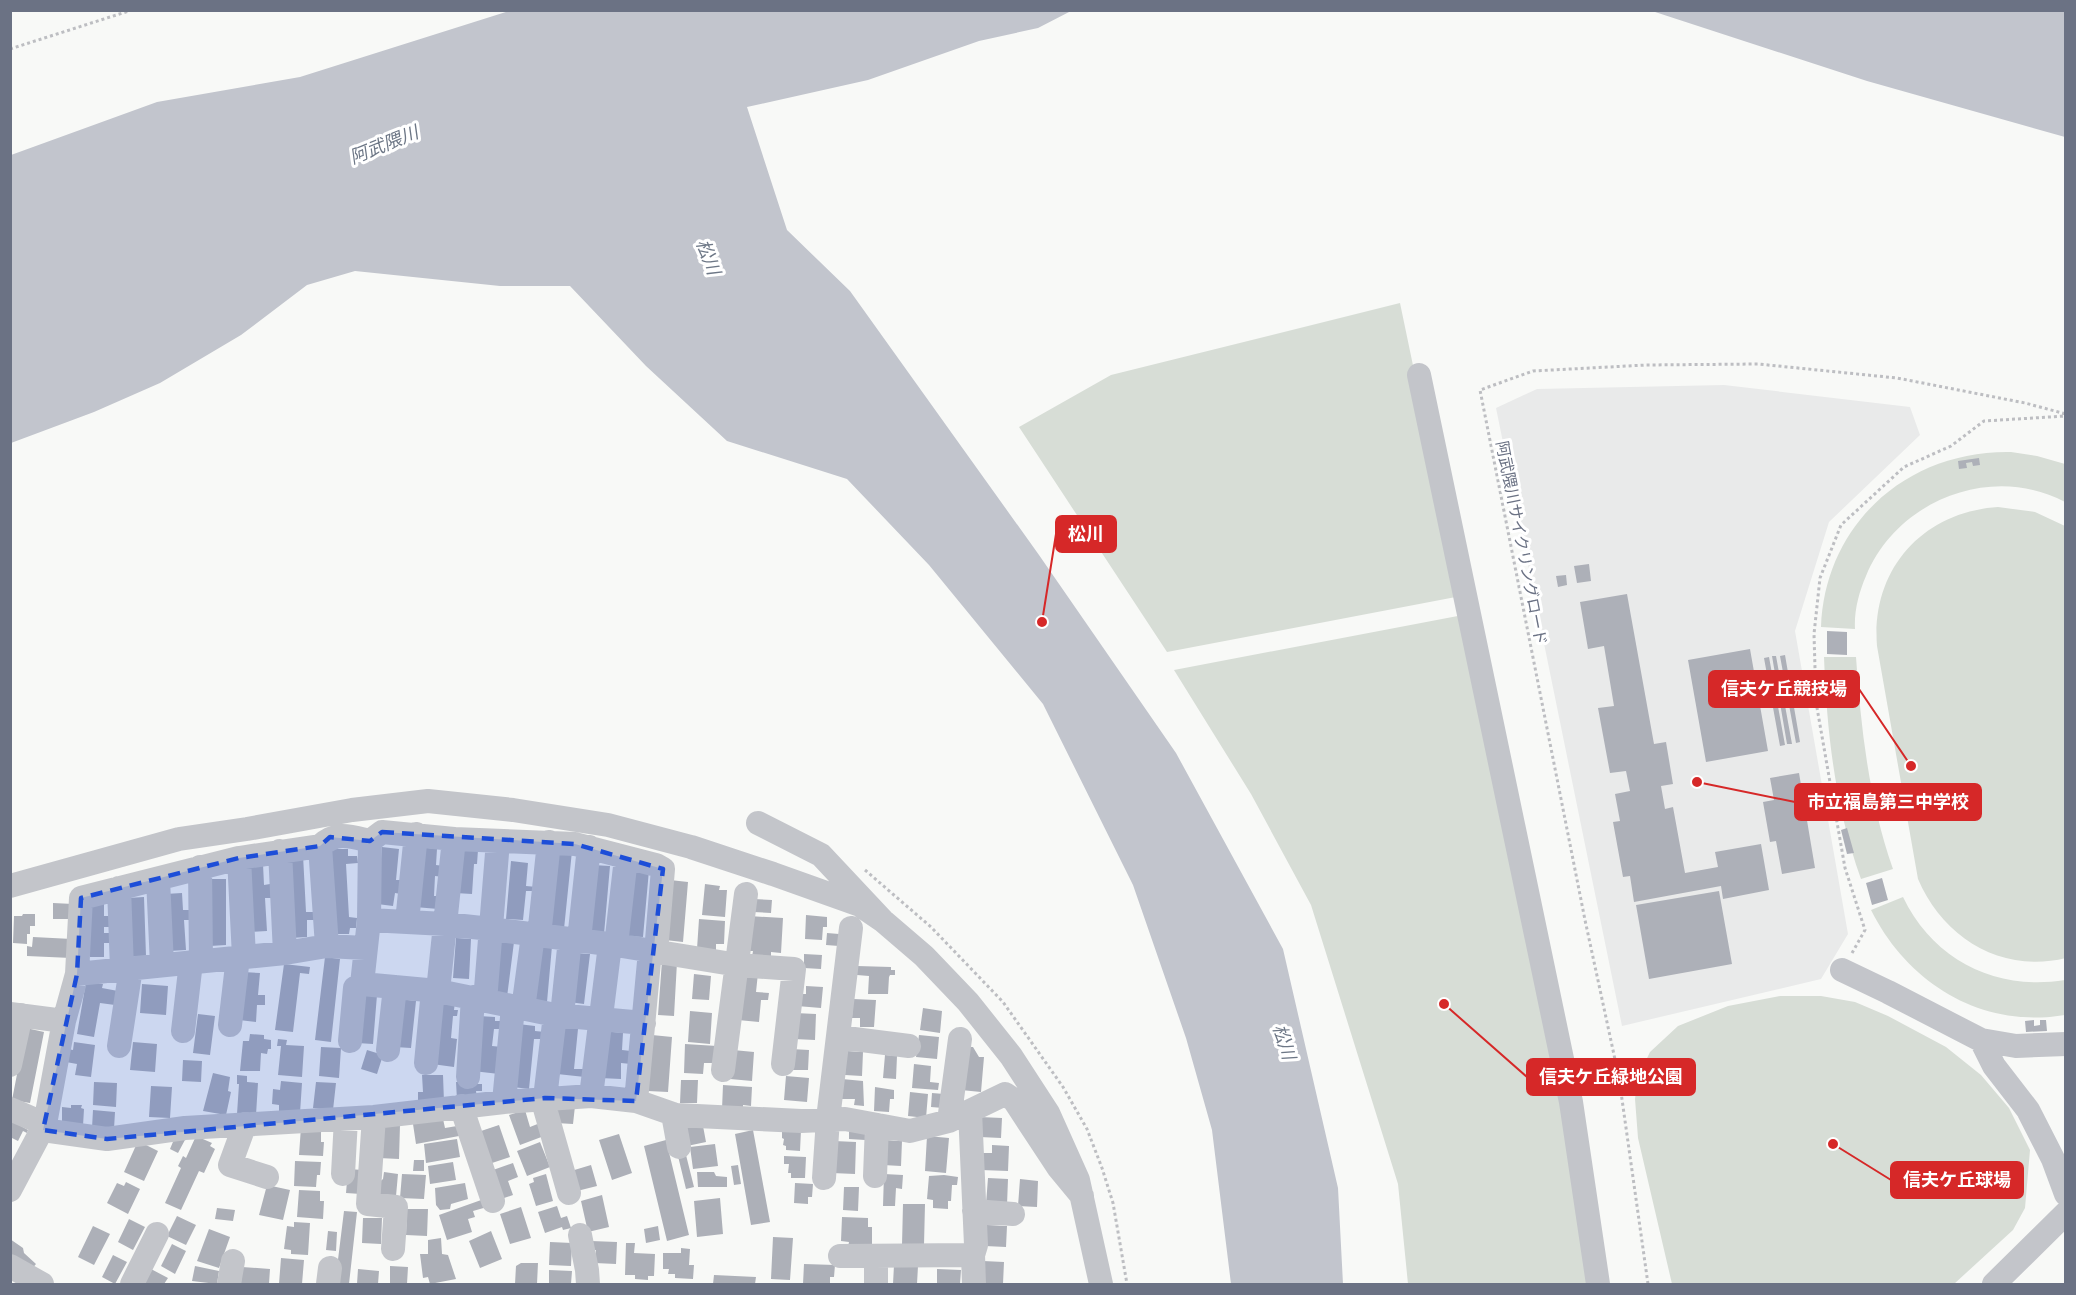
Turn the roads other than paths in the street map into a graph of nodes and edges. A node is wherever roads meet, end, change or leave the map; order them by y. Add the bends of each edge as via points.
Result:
1 (1419, 375) dead end
2 (758, 823) dead end
3 (416, 834) junction
4 (454, 839) junction
5 (370, 841) junction
6 (498, 841) junction
7 (549, 842) junction
8 (320, 846) junction
9 (589, 847) junction
10 (280, 851) junction
11 (239, 858) junction
12 (626, 858) junction
13 (200, 867) junction
14 (158, 879) junction
15 (10, 886) edge
16 (119, 888) junction
17 (746, 894) dead end
18 (369, 920) junction
19 (882, 920) junction
20 (407, 922) junction
21 (445, 924) junction
22 (851, 928) dead end
23 (491, 929) junction
24 (536, 935) junction
25 (574, 940) junction
26 (613, 945) junction
27 (327, 946) junction
28 (365, 948) junction
29 (653, 952) junction
30 (285, 953) junction
31 (241, 957) junction
32 (196, 962) junction
33 (162, 965) junction
34 (738, 965) junction
35 (126, 969) junction
36 (1842, 970) road end
37 (77, 974) junction
38 (362, 984) junction
39 (395, 987) junction
40 (436, 991) junction
41 (479, 999) junction
42 (518, 1008) junction
43 (16, 1014) edge
44 (559, 1015) junction
45 (601, 1018) junction
46 (64, 1021) junction
47 (644, 1023) junction
48 (230, 1025) dead end
49 (183, 1031) dead end
50 (838, 1037) junction
51 (960, 1039) dead end
52 (1981, 1040) junction
53 (350, 1041) dead end
54 (2066, 1044) edge
55 (119, 1046) dead end
56 (909, 1046) dead end
57 (388, 1050) dead end
58 (426, 1063) dead end
59 (783, 1064) dead end
60 (10, 1065) edge
61 (723, 1070) dead end
62 (468, 1077) dead end
63 (591, 1096) junction
64 (544, 1098) junction
65 (636, 1101) junction
66 (504, 1102) junction
67 (461, 1106) junction
68 (10, 1108) edge
69 (673, 1114) junction
70 (959, 1116) junction
71 (374, 1117) junction
72 (346, 1119) junction
73 (828, 1119) junction
74 (245, 1124) junction
75 (877, 1125) junction
76 (44, 1127) junction
77 (679, 1147) dead end
78 (343, 1174) dead end
79 (875, 1176) dead end
80 (267, 1177) dead end
81 (824, 1178) dead end
82 (10, 1190) edge
83 (568, 1193) dead end
84 (2066, 1194) edge
85 (1082, 1196) junction
86 (493, 1201) dead end
87 (974, 1212) junction
88 (2066, 1213) edge
89 (1013, 1214) dead end
90 (157, 1234) dead end
91 (580, 1235) dead end
92 (393, 1249) dead end
93 (973, 1255) junction
94 (840, 1256) dead end
95 (876, 1256) junction
96 (233, 1261) dead end
97 (10, 1266) edge
98 (42, 1284) edge
99 (132, 1284) edge
100 (229, 1284) edge
101 (588, 1284) edge
102 (876, 1284) edge
103 (974, 1284) edge
104 (1101, 1284) edge
105 (1598, 1284) edge
106 (1994, 1284) edge

1 - 105 street via 1571,1102
2 - 19 street via 821,855
3 - 4 street
3 - 5 street via 382,832
3 - 20 street
4 - 6 street
4 - 21 street
5 - 8 street via 330,837
5 - 18 street
6 - 7 street
6 - 23 street
7 - 9 street
7 - 24 street
8 - 10 street
8 - 27 street
9 - 12 street
9 - 25 street
10 - 11 street
10 - 30 street
11 - 13 street
11 - 31 street
12 - 26 street
12 - 29 street via 663,869
13 - 14 street
13 - 32 street
14 - 16 street
14 - 33 street
15 - 19 street via 179,839 428,801 618,827 773,874 861,905
16 - 35 street
16 - 37 street via 81,898
17 - 34 street
18 - 20 street
18 - 28 street
19 - 85 street via 932,964 1011,1056 1048,1113
20 - 21 street
21 - 23 street
21 - 40 street
22 - 50 street
23 - 24 street
23 - 41 street
24 - 25 street
24 - 42 street
25 - 26 street
25 - 44 street
26 - 29 street
26 - 45 street
27 - 28 street
27 - 30 street
28 - 38 street
29 - 34 street
29 - 47 street
30 - 31 street
31 - 32 street
31 - 48 street
32 - 33 street
32 - 49 street
33 - 35 street
34 - 59 street via 794,969
34 - 61 street
35 - 37 street
35 - 55 street
36 - 52 street
37 - 46 street
38 - 39 street
38 - 53 street via 355,987
39 - 40 street
39 - 57 street
40 - 41 street
40 - 58 street
41 - 42 street
41 - 62 street
42 - 44 street
42 - 66 street
43 - 46 street
43 - 60 street
44 - 45 street
44 - 64 street
45 - 47 street
45 - 63 street
46 - 76 street
47 - 65 street
50 - 56 street
50 - 73 street
51 - 70 street
52 - 54 street via 2016,1046
52 - 84 street via 1994,1066 2028,1110
63 - 64 street
63 - 65 street
64 - 66 street
64 - 83 street
65 - 69 street
66 - 67 street
67 - 71 street
67 - 86 street
68 - 76 street
69 - 73 street
69 - 77 street
70 - 75 street via 910,1131
70 - 85 street via 1005,1094 1014,1100
70 - 87 street
71 - 72 street
71 - 92 street via 368,1204 396,1207
72 - 74 street
72 - 78 street
73 - 75 street
73 - 81 street
74 - 76 street via 108,1138
74 - 80 street via 230,1165
75 - 79 street
76 - 82 street
85 - 104 street
87 - 89 street
87 - 93 street
88 - 106 street
90 - 99 street
91 - 101 street
93 - 95 street
93 - 103 street
94 - 95 street
95 - 102 street
96 - 100 street
97 - 98 street

